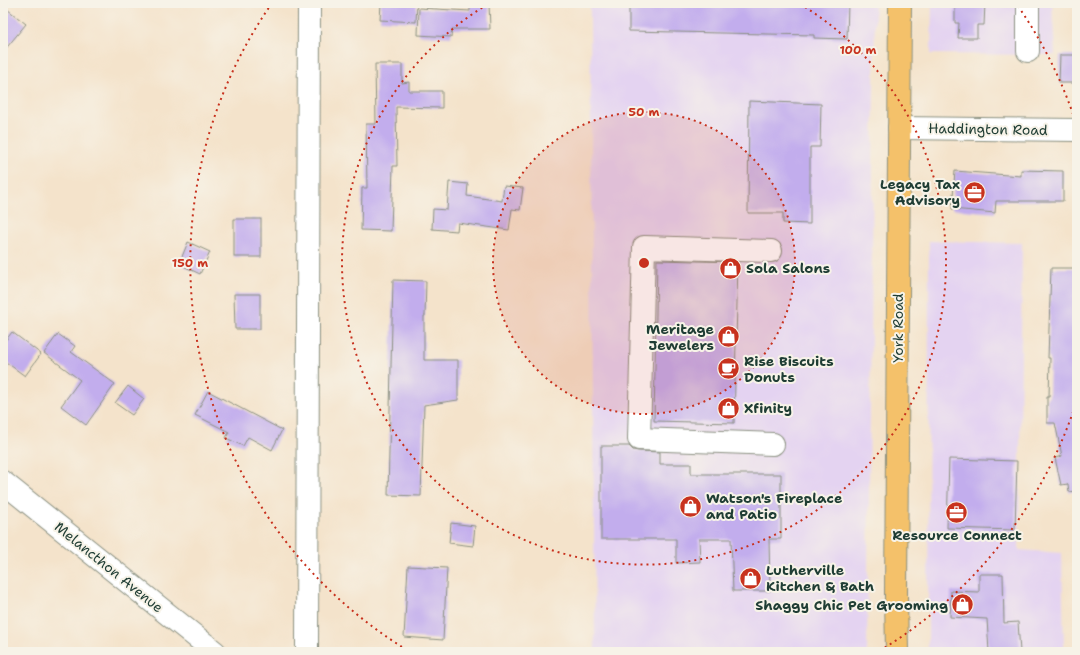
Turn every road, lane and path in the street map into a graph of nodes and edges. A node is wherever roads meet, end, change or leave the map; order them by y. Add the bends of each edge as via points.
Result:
1 (309, 3) edge
2 (900, 3) edge
3 (1028, 3) edge
4 (1028, 51) dead end
5 (899, 128) junction
6 (1077, 130) edge
7 (771, 251) dead end
8 (773, 444) dead end
9 (3, 482) edge
10 (215, 652) edge
11 (307, 652) edge
12 (897, 652) edge

1 - 11 street
2 - 5 main road, York Road
3 - 4 street
5 - 6 street, Haddington Road
5 - 12 main road, York Road
7 - 8 street via 644,247 639,439
9 - 10 street, Melancthon Avenue

